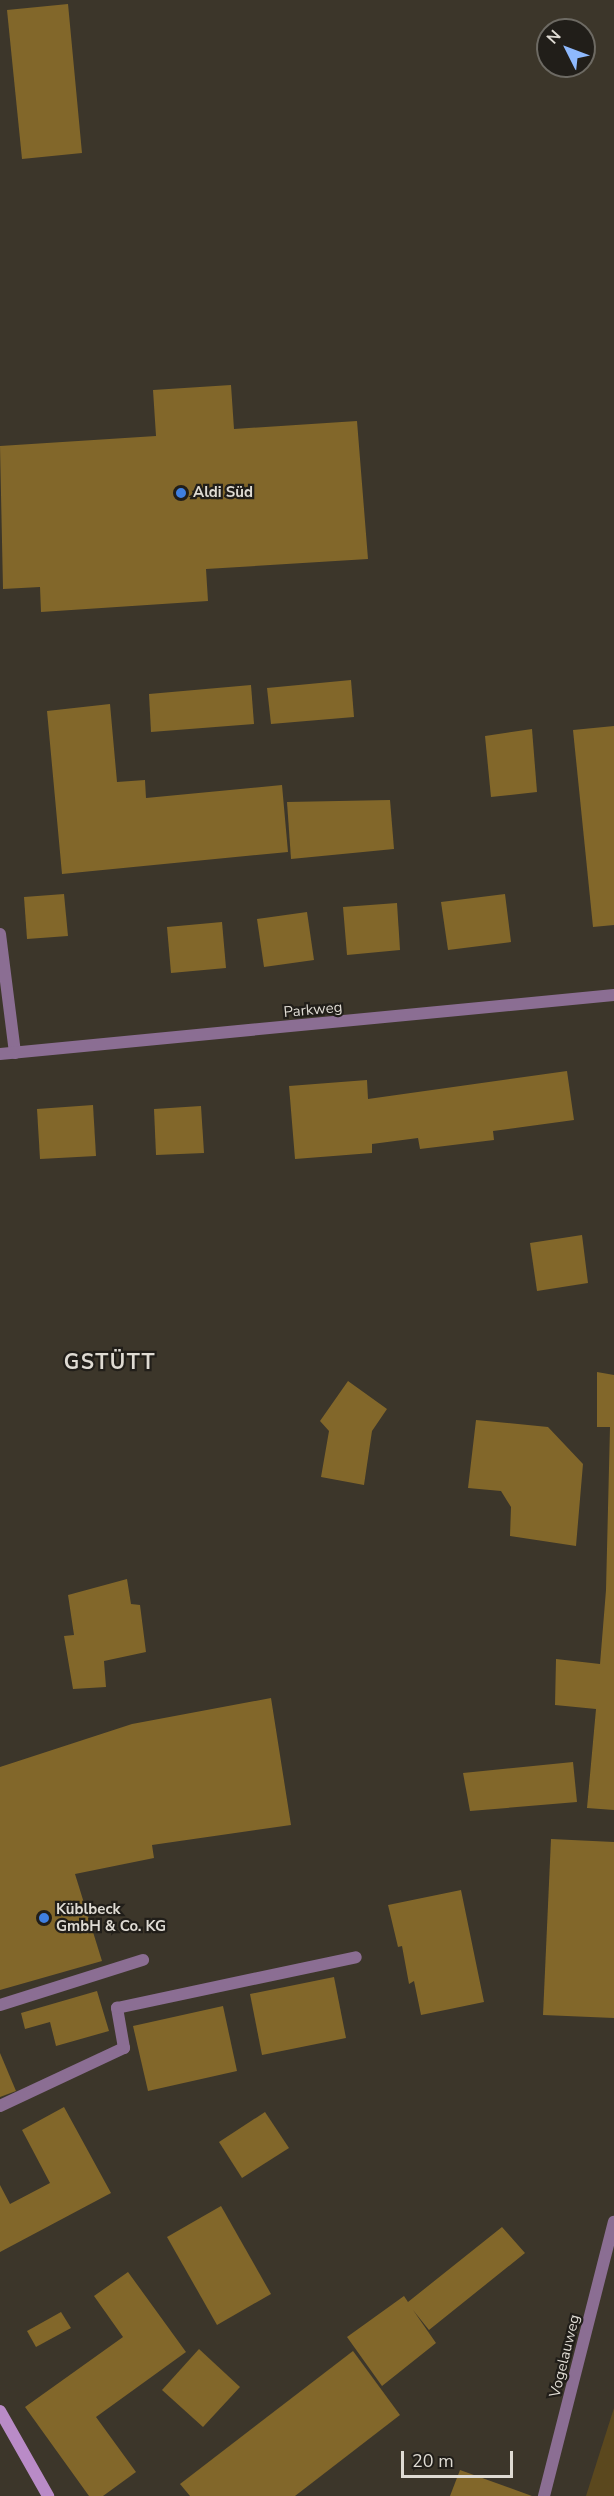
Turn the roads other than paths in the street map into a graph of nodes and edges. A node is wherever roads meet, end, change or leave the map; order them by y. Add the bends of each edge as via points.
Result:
1 (0, 934) edge
2 (614, 995) edge
3 (15, 1053) junction
4 (0, 1054) edge
5 (356, 1957) dead end
6 (143, 1960) dead end
7 (0, 2005) edge
8 (0, 2106) edge
9 (614, 2222) edge
10 (0, 2411) edge
11 (48, 2496) edge
12 (544, 2496) edge

1 - 3 street
2 - 3 street, Parkweg
3 - 4 street, Parkweg
5 - 8 street via 117,2008 124,2048
6 - 7 street
9 - 12 street, Vogelauweg
10 - 11 main road

